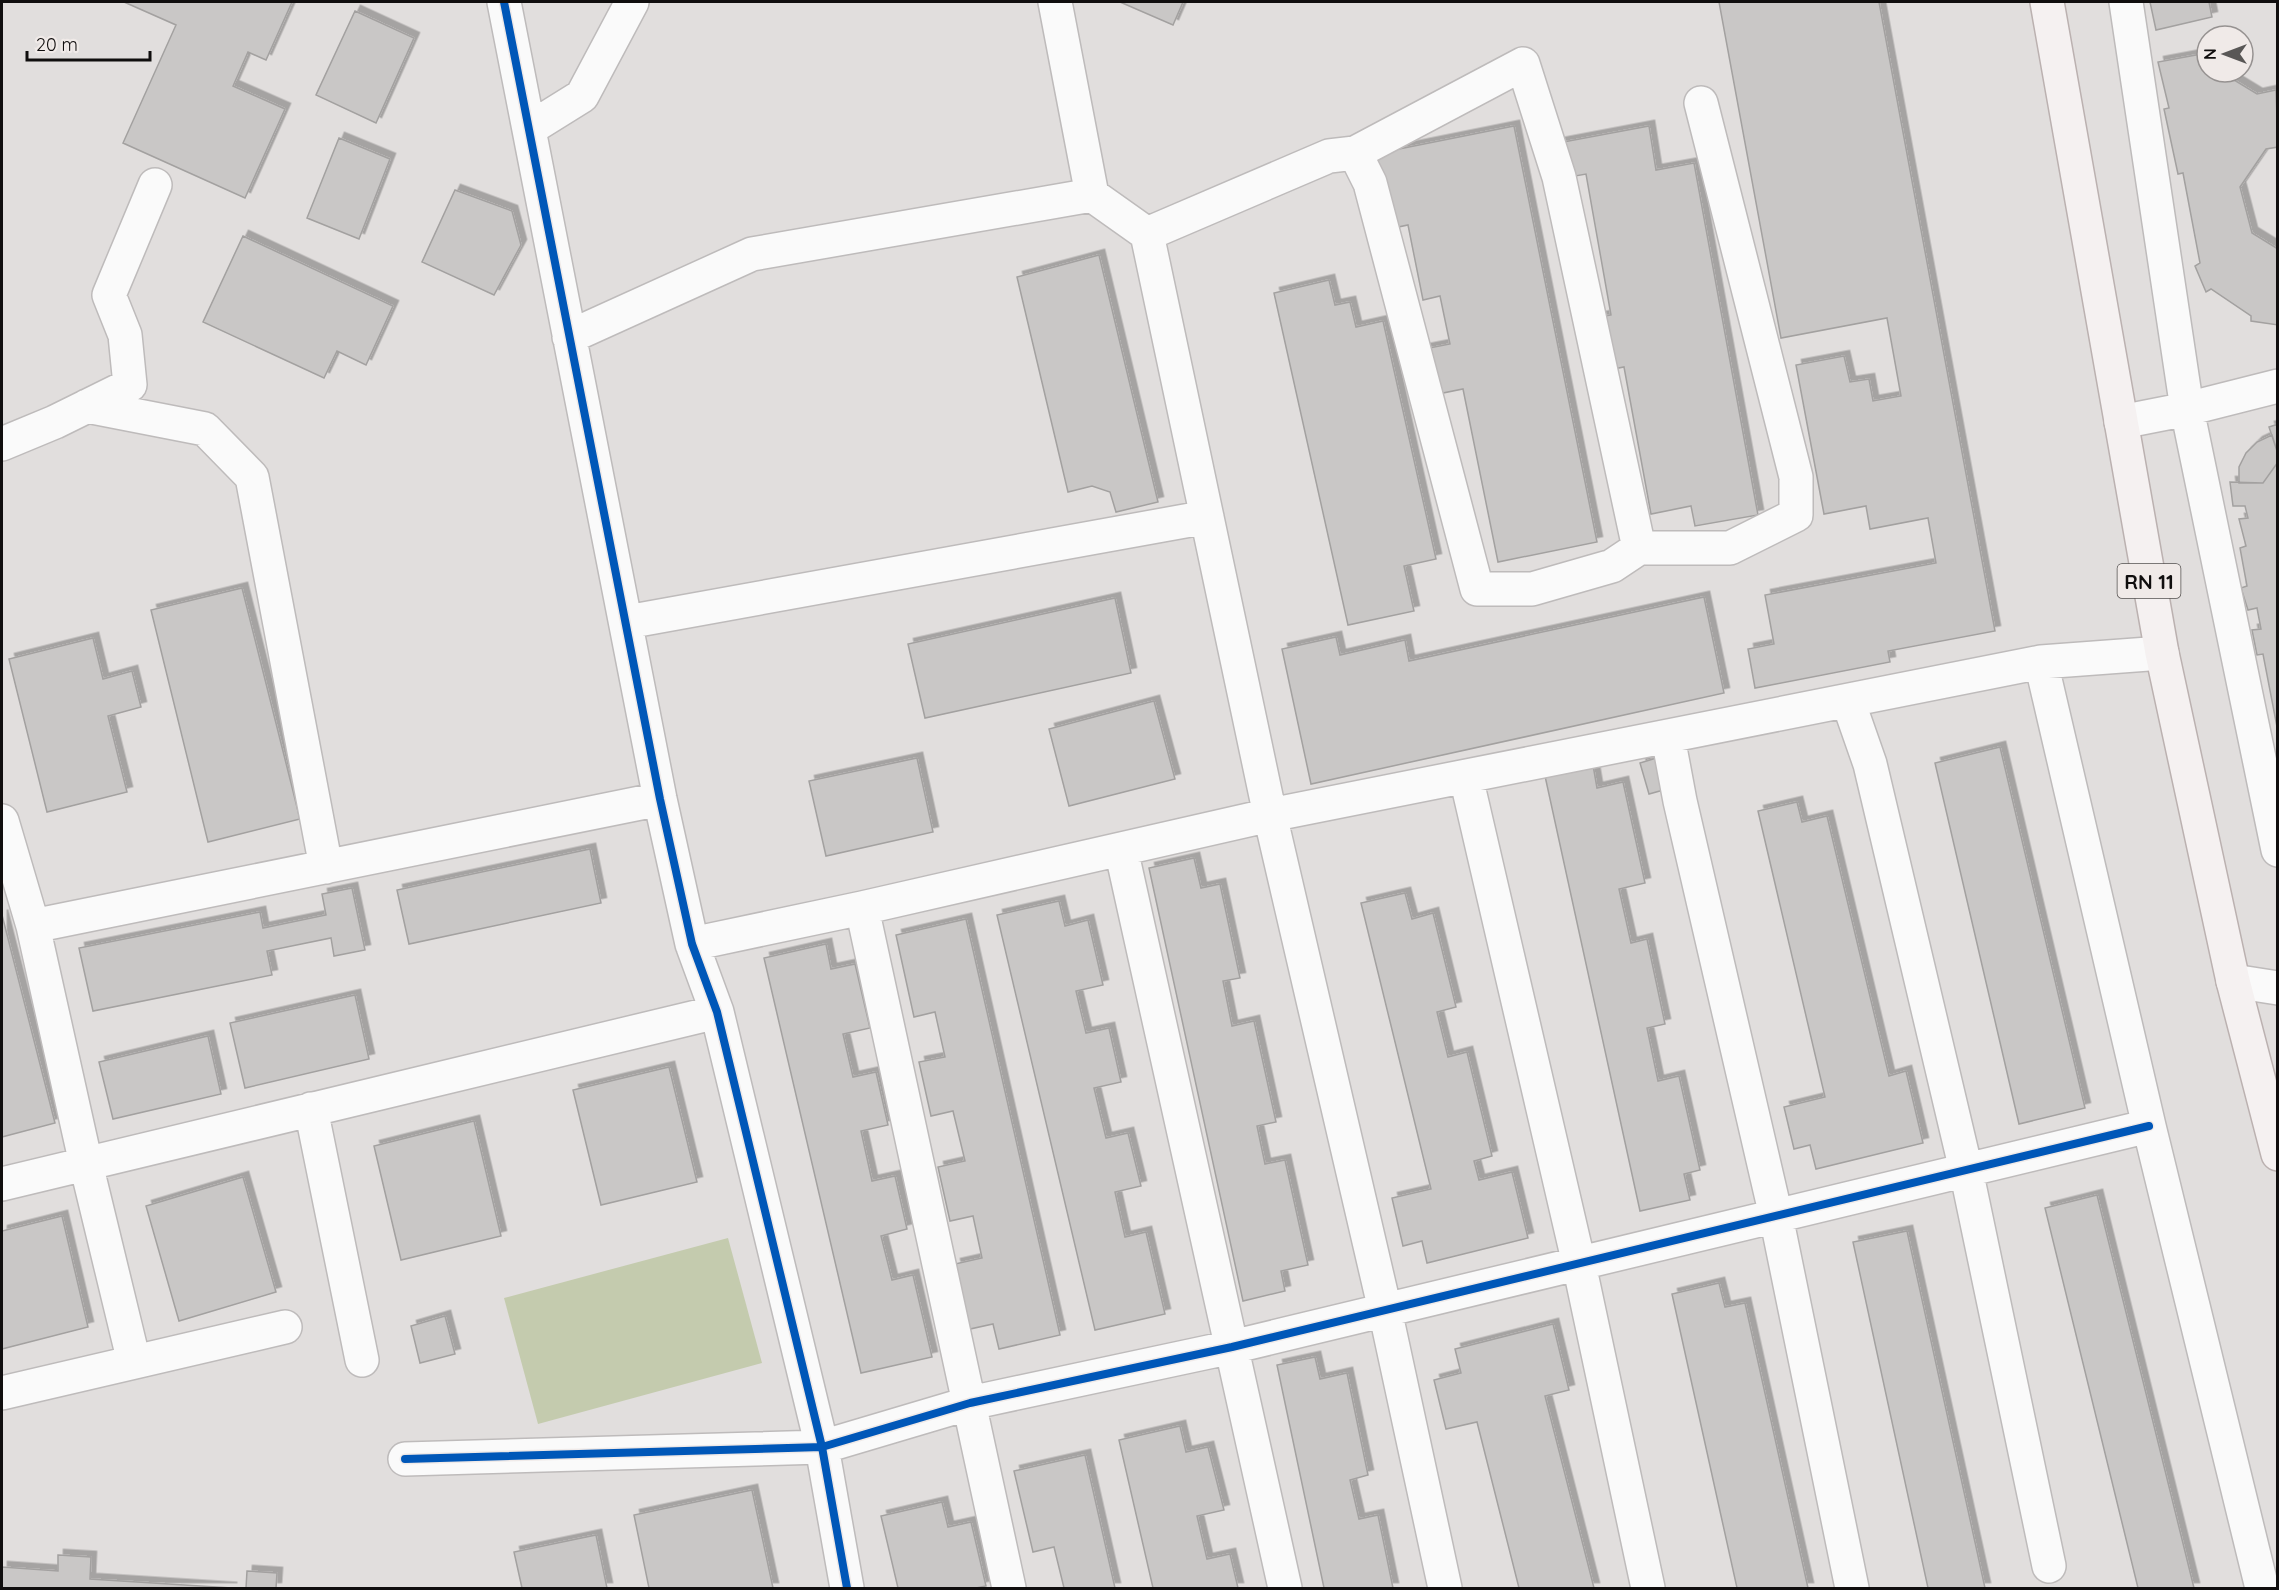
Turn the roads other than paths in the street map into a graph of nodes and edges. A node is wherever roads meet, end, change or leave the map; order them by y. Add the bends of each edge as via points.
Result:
1 (504, 2) edge
2 (632, 2) edge
3 (1055, 2) edge
4 (2047, 2) edge
5 (2126, 2) edge
6 (1701, 103) dead end
7 (529, 129) junction
8 (1355, 153) junction
9 (155, 185) dead end
10 (1092, 195) junction
11 (1147, 234) junction
12 (569, 337) junction
13 (2277, 386) edge
14 (87, 406) junction
15 (2187, 409) junction
16 (2121, 422) junction
17 (2, 444) edge
18 (1207, 517) junction
19 (1639, 548) junction
20 (627, 622) junction
21 (2162, 653) junction
22 (2041, 662) junction
23 (1848, 701) junction
24 (1668, 737) junction
25 (1466, 777) junction
26 (660, 799) junction
27 (1270, 815) junction
28 (2, 821) edge
29 (1121, 849) junction
30 (2277, 850) edge
31 (326, 867) junction
32 (862, 908) junction
33 (33, 926) junction
34 (692, 944) junction
35 (2233, 981) junction
36 (2277, 988) edge
37 (717, 1012) junction
38 (311, 1109) junction
39 (2149, 1126) junction
40 (2277, 1154) edge
41 (86, 1164) junction
42 (1966, 1170) junction
43 (2, 1184) edge
44 (1776, 1216) junction
45 (1579, 1264) junction
46 (1385, 1310) junction
47 (285, 1327) dead end
48 (1232, 1347) junction
49 (362, 1360) dead end
50 (134, 1362) junction
51 (2, 1393) edge
52 (970, 1403) junction
53 (822, 1447) junction
54 (405, 1459) dead end
55 (2049, 1566) dead end
56 (847, 1588) edge
57 (1009, 1588) edge
58 (1285, 1588) edge
59 (1445, 1588) edge
60 (1648, 1588) edge
61 (1852, 1588) edge
62 (2262, 1588) edge

1 - 7 street
2 - 7 street via 582,96
3 - 10 street
4 - 16 main road, RN 11
5 - 15 street
6 - 19 street via 1796,477 1796,515 1730,548
7 - 12 street
8 - 11 street via 1329,156
8 - 19 street via 1370,183 1477,589 1532,589 1612,566
8 - 19 street via 1523,64 1559,177
9 - 14 street via 109,295 125,335 130,385
10 - 11 street
10 - 12 street via 752,254
11 - 18 street
12 - 20 street
13 - 15 street
14 - 17 street
14 - 31 street via 205,429 252,477
15 - 16 street
15 - 30 street
16 - 21 main road, RN 11
18 - 20 street
18 - 27 street
20 - 26 street
21 - 22 street
21 - 35 main road, RN 11
22 - 23 street
22 - 39 street
23 - 24 street
23 - 42 street via 1870,764
24 - 25 street
24 - 44 street
25 - 27 street
25 - 45 street
26 - 31 street
26 - 34 street
27 - 29 street
27 - 46 street
28 - 33 street
29 - 32 street
29 - 48 street
31 - 33 street
32 - 34 street
32 - 52 street
33 - 41 street
34 - 37 street
35 - 36 street
35 - 40 main road, RN 11
37 - 38 street
37 - 53 street
38 - 41 street
38 - 49 street
39 - 42 street
39 - 62 street
41 - 43 street
41 - 50 street
42 - 44 street
42 - 55 street
44 - 45 street
44 - 61 street
45 - 46 street
45 - 60 street
46 - 48 street
46 - 59 street
47 - 50 street
48 - 52 street
48 - 58 street
50 - 51 street
52 - 53 street
52 - 57 street
53 - 54 street
53 - 56 street

